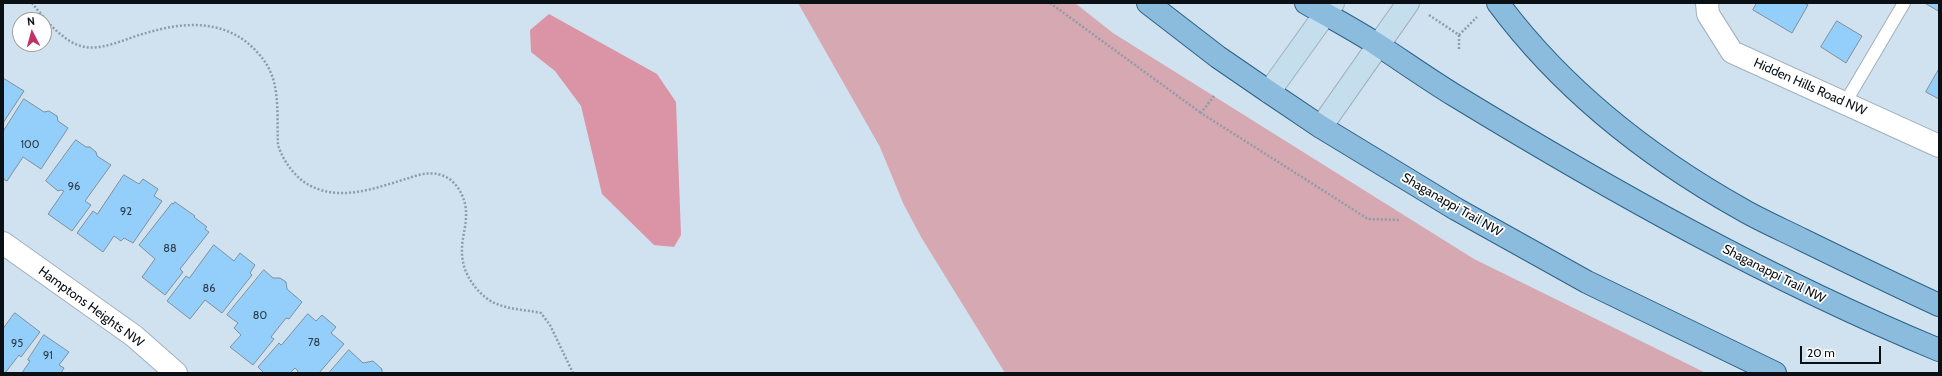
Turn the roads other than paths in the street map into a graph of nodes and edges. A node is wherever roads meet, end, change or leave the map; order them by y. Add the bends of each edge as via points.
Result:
1 (1148, 3) edge
2 (1306, 3) edge
3 (1408, 3) edge
4 (1498, 3) edge
5 (1707, 3) edge
6 (1904, 3) edge
7 (1329, 8) edge
8 (1378, 45) junction
9 (1269, 92) junction
10 (1845, 103) junction
11 (1321, 127) junction
12 (1939, 146) edge
13 (3, 243) edge
14 (1939, 305) edge
15 (1939, 350) edge
16 (176, 373) edge
17 (1775, 373) edge

1 - 9 main road, Shaganappi Trail NW via 1218,57
2 - 7 main road, Shaganappi Trail NW
3 - 8 street
4 - 14 main road via 1540,54 1572,87 1669,164 1743,210
5 - 10 street, Hidden Hills Road NW via 1708,14 1732,52
6 - 10 lane
7 - 8 main road, Shaganappi Trail NW
7 - 9 street
8 - 11 street
8 - 15 main road, Shaganappi Trail NW via 1455,96 1636,202 1866,320
9 - 11 main road, Shaganappi Trail NW
10 - 12 street, Hidden Hills Road NW
11 - 17 main road, Shaganappi Trail NW via 1456,209 1587,282
13 - 16 street, Hamptons Heights NW via 134,336

